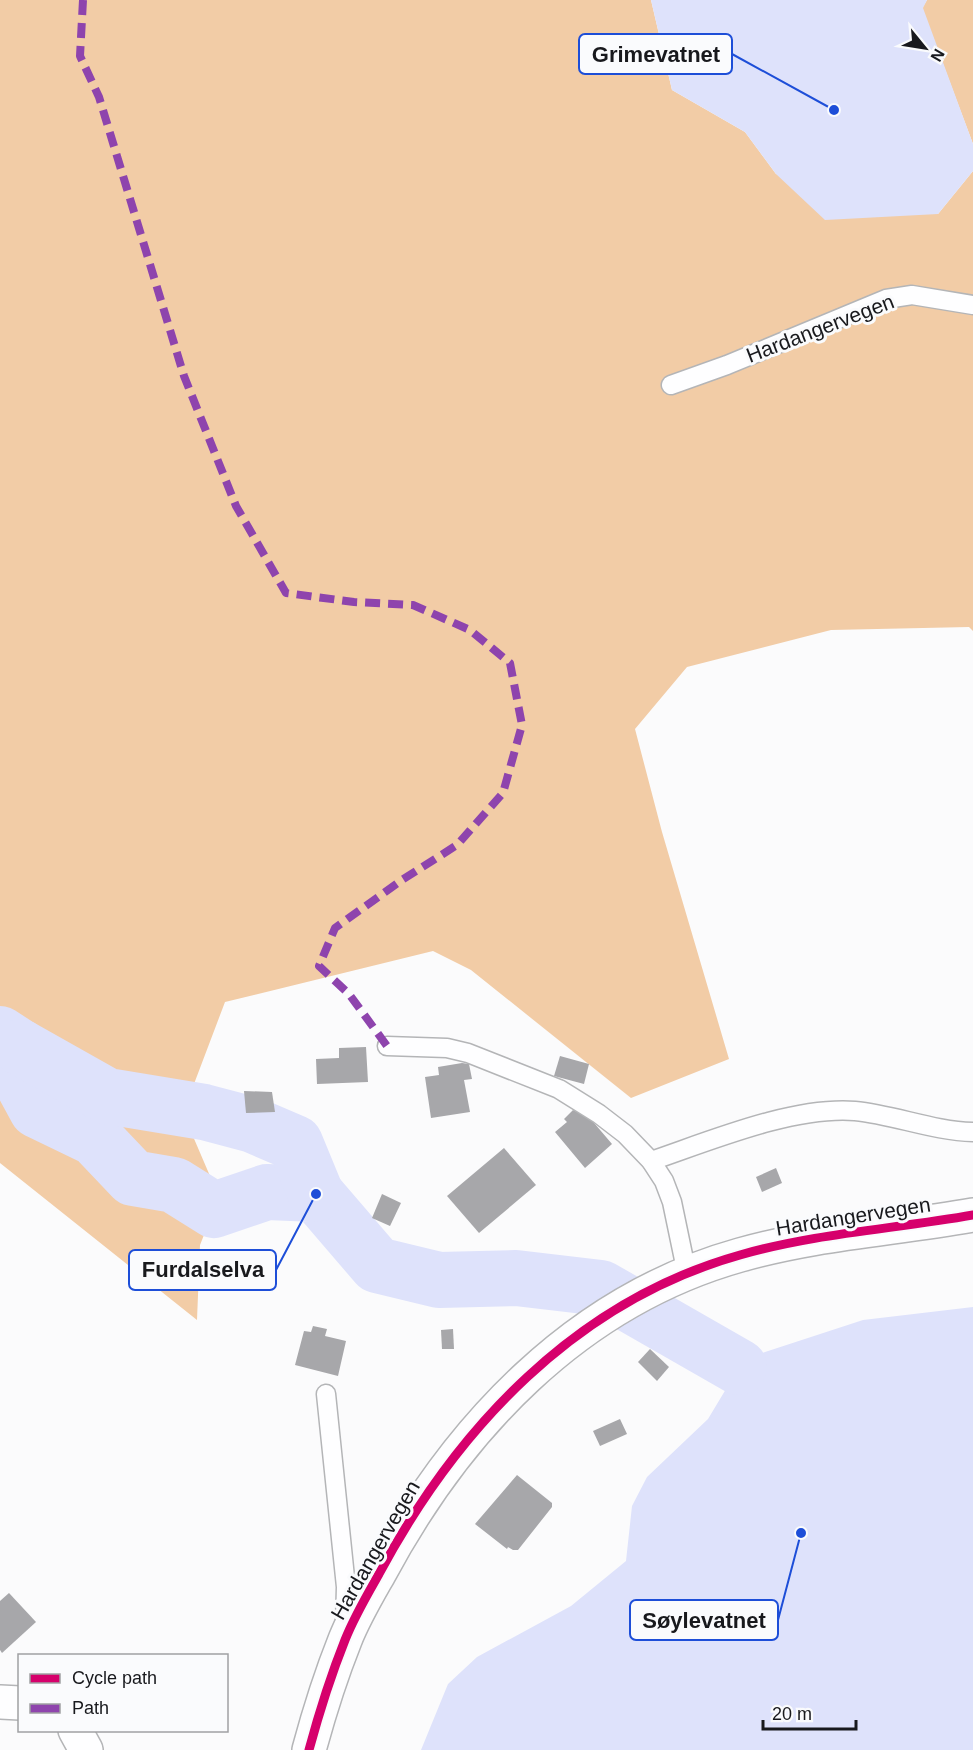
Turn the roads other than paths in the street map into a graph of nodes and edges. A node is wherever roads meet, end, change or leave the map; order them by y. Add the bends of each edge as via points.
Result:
1 (973, 304) edge
2 (671, 384) dead end
3 (387, 1046) dead end
4 (973, 1132) edge
5 (651, 1161) junction
6 (973, 1215) edge
7 (687, 1274) junction
8 (326, 1394) dead end
9 (345, 1639) junction
10 (0, 1702) edge
11 (18, 1703) edge
12 (76, 1732) edge
13 (86, 1750) edge
14 (309, 1750) edge

1 - 2 lane, Hardangervegen via 912,295 886,299
3 - 5 lane via 447,1048 468,1053 559,1089 616,1127
4 - 5 lane via 855,1111 811,1112
5 - 7 lane via 672,1202
6 - 7 main road, Hardangervegen via 810,1238
7 - 9 main road, Hardangervegen via 603,1318 552,1354 498,1404 451,1459 407,1521
8 - 9 lane, Hardangervegen via 346,1587
9 - 14 main road, Hardangervegen
10 - 11 main road
12 - 13 main road

